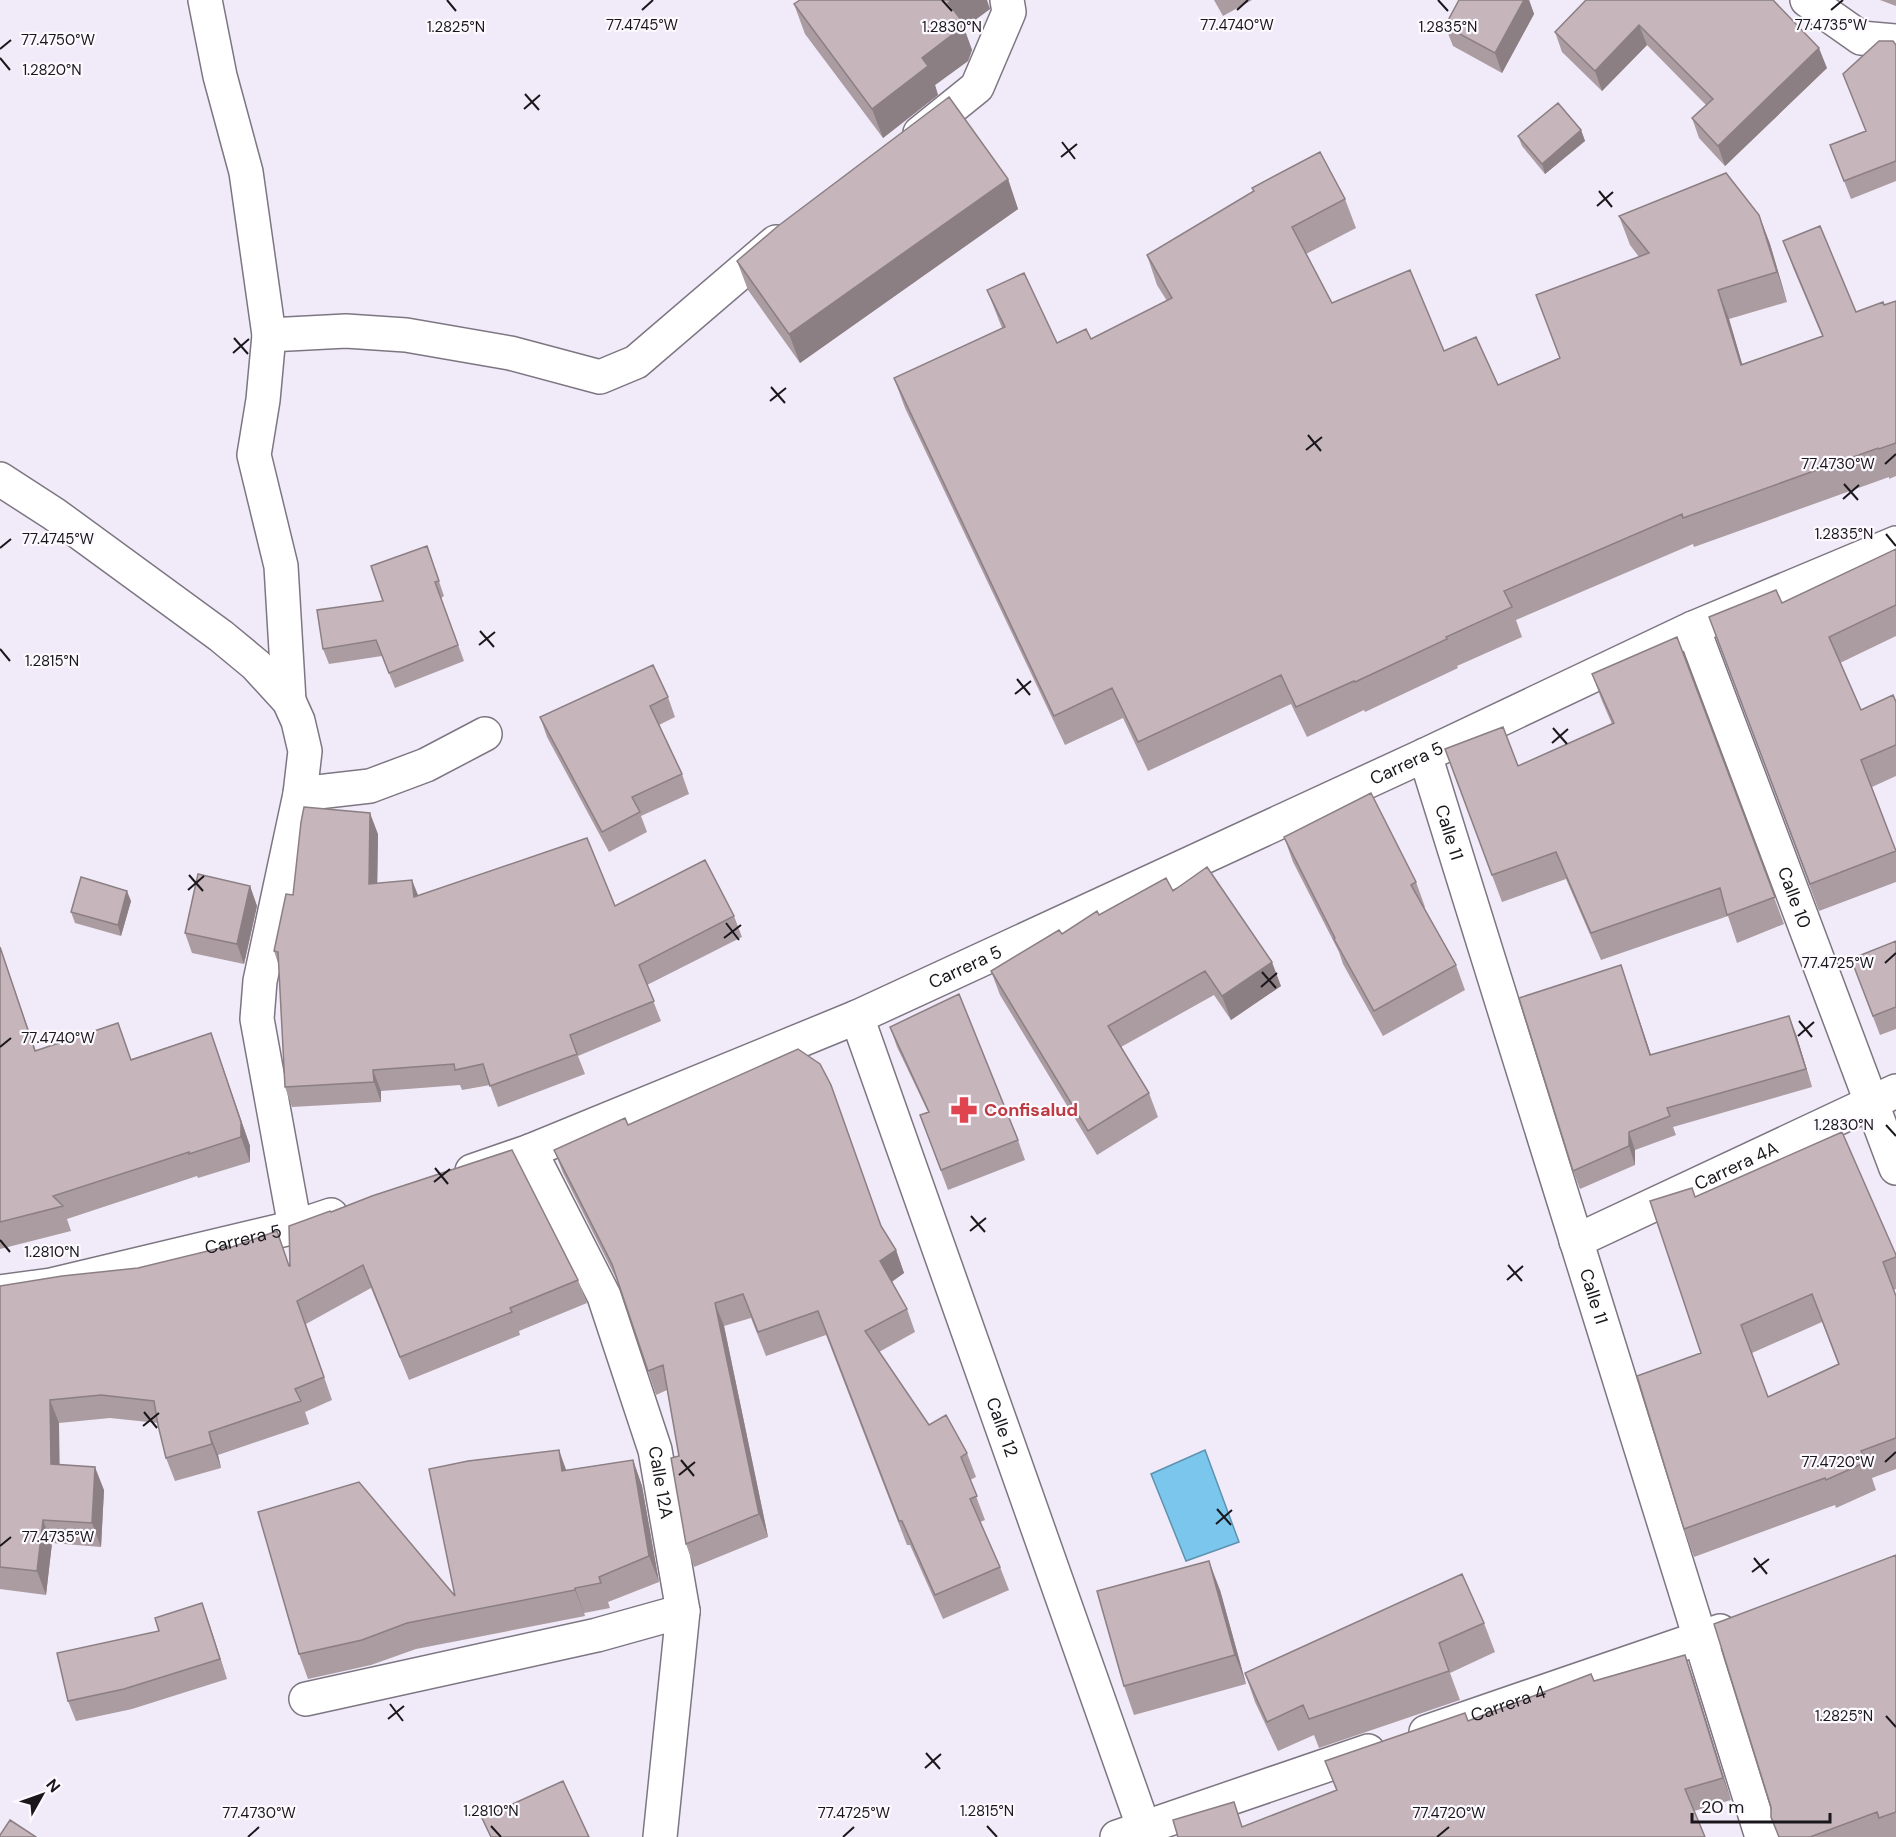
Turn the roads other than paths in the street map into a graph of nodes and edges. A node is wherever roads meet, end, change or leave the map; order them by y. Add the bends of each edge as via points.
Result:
1 (205, 0) edge
2 (1007, 0) edge
3 (1807, 0) edge
4 (1896, 41) edge
5 (896, 152) edge
6 (795, 228) edge
7 (269, 335) junction
8 (0, 479) edge
9 (1896, 543) edge
10 (1694, 628) junction
11 (289, 701) junction
12 (485, 734) dead end
13 (1425, 755) junction
14 (300, 794) junction
15 (857, 1017) junction
16 (1884, 1097) edge
17 (530, 1151) junction
18 (1896, 1168) edge
19 (441, 1180) edge
20 (362, 1205) edge
21 (295, 1227) junction
22 (1576, 1241) junction
23 (0, 1292) edge
24 (683, 1611) junction
25 (1744, 1622) edge
26 (1700, 1638) junction
27 (306, 1699) dead end
28 (1136, 1834) edge
29 (660, 1837) edge
30 (1762, 1837) edge

1 - 7 street via 220,76 246,172
2 - 5 street via 1009,12 977,87
3 - 4 street via 1860,38
6 - 7 street via 636,362 600,377 510,353 406,335 346,331
7 - 11 street via 254,455 281,566
8 - 11 street via 220,636 256,665
9 - 10 street, Carrera 5
10 - 13 street, Carrera 5
10 - 16 street, Calle 10
11 - 14 street via 305,751
12 - 14 street via 426,765 370,786
13 - 15 street, Carrera 5
13 - 22 street, Calle 11
14 - 21 street via 260,981 258,1019
15 - 17 street, Carrera 5
15 - 28 street, Calle 12
16 - 18 street, Calle 10
16 - 22 street, Carrera 4A
17 - 19 street, Carrera 5
17 - 24 street, Calle 12A via 604,1296 655,1450
20 - 21 street, Carrera 5
21 - 23 street, Carrera 5 via 51,1285
22 - 26 street, Calle 11
24 - 27 street via 597,1635
24 - 29 street, Calle 12A
25 - 26 street, Carrera 4
26 - 28 street, Carrera 4
26 - 30 street, Calle 11

